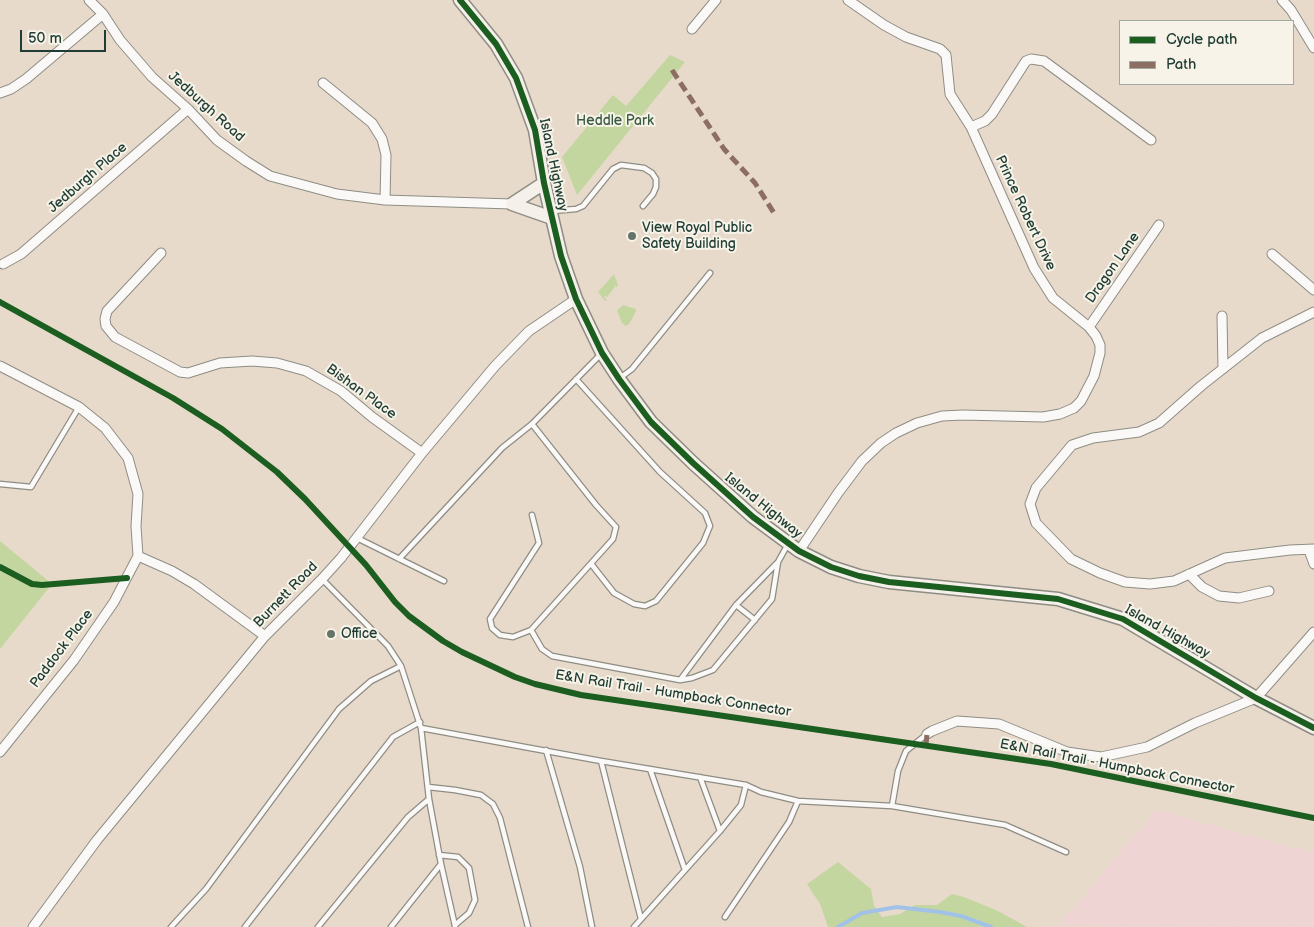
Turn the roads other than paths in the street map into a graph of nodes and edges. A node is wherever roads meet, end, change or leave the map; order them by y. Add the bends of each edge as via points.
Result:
1 (90, 0) edge
2 (460, 0) edge
3 (716, 0) edge
4 (848, 0) edge
5 (1282, 0) edge
6 (103, 14) junction
7 (692, 29) dead end
8 (1314, 48) edge
9 (322, 83) dead end
10 (0, 93) edge
11 (188, 109) junction
12 (971, 127) junction
13 (1151, 140) dead end
14 (544, 183) junction
15 (386, 200) junction
16 (512, 204) junction
17 (644, 206) dead end
18 (551, 214) junction
19 (1159, 225) dead end
20 (161, 253) dead end
21 (1272, 254) dead end
22 (3, 264) dead end
23 (710, 273) dead end
24 (1314, 290) edge
25 (576, 299) junction
26 (1314, 312) edge
27 (1222, 316) dead end
28 (1088, 327) junction
29 (602, 353) junction
30 (0, 366) edge
31 (1223, 369) junction
32 (576, 379) junction
33 (619, 379) junction
34 (79, 407) junction
35 (532, 424) junction
36 (422, 453) junction
37 (0, 484) edge
38 (532, 515) dead end
39 (357, 538) junction
40 (788, 544) junction
41 (1311, 549) edge
42 (799, 551) junction
43 (138, 556) junction
44 (399, 559) junction
45 (778, 562) junction
46 (592, 564) junction
47 (1314, 564) edge
48 (1189, 574) junction
49 (322, 579) junction
50 (444, 581) dead end
51 (1268, 591) dead end
52 (736, 605) junction
53 (755, 620) junction
54 (530, 630) junction
55 (1314, 632) edge
56 (264, 636) junction
57 (401, 666) junction
58 (680, 680) junction
59 (1256, 698) junction
60 (420, 722) junction
61 (422, 728) junction
62 (1314, 728) edge
63 (927, 734) joint
64 (546, 750) junction
65 (0, 752) edge
66 (601, 761) junction
67 (650, 769) junction
68 (700, 776) junction
69 (746, 785) junction
70 (428, 787) junction
71 (429, 800) junction
72 (798, 801) junction
73 (892, 806) junction
74 (720, 831) junction
75 (1066, 852) dead end
76 (440, 855) junction
77 (441, 864) junction
78 (685, 870) junction
79 (725, 917) dead end
80 (641, 919) junction
81 (455, 926) edge
82 (33, 927) edge
83 (171, 927) edge
84 (245, 927) edge
85 (318, 927) edge
86 (391, 927) edge
87 (528, 927) edge
88 (592, 927) edge
89 (634, 927) edge

1 - 6 street, Jedburgh Road
2 - 14 main road, Island Highway via 496,44 516,78 535,130
3 - 7 street
4 - 12 street, Prince Robert Drive via 906,37 940,48 946,55 950,94
5 - 8 street
6 - 10 street via 26,79
6 - 11 street, Jedburgh Road via 120,40 152,77
9 - 15 street via 372,123 382,139 386,155
11 - 15 street, Jedburgh Road via 217,140 270,176 337,194
11 - 22 street, Jedburgh Place via 21,254
12 - 13 street via 992,114 1026,61 1031,59 1044,61
12 - 28 street, Prince Robert Drive via 1034,268 1053,298
14 - 16 main road
14 - 18 main road, Island Highway
15 - 16 street, Jedburgh Road
16 - 18 main road
17 - 18 lane via 653,194 656,179 644,168 621,165 613,169 583,206
18 - 25 main road, Island Highway
19 - 28 street, Dragon Lane
20 - 36 street, Bishan Place via 107,311 106,326 114,337 180,372 188,373 220,363 252,361 277,363 306,371 341,391
21 - 24 street
23 - 33 lane via 632,369
25 - 29 main road, Island Highway
25 - 36 street, Burnett Road via 529,331
26 - 31 street via 1262,338
27 - 31 street
28 - 42 street, Prince Robert Drive via 1100,345 1099,361 1087,392 1074,408 1043,417 942,416 896,433 862,461
29 - 32 lane
29 - 33 main road, Island Highway
30 - 34 street
31 - 48 street via 1159,423 1138,432 1093,438 1072,445 1036,488 1030,504 1036,523 1071,559 1100,573 1126,582 1150,584 1174,581
32 - 35 lane
32 - 46 lane via 660,472 705,513 710,526 703,543 656,601 645,606 614,593
33 - 40 main road, Island Highway via 651,422 753,517
34 - 37 lane via 31,488
34 - 43 street via 105,428 128,458 138,494
35 - 44 lane via 502,448
35 - 46 lane via 616,527 613,539
36 - 39 street, Burnett Road
38 - 54 lane via 539,543 490,619 492,628 500,635 513,636
39 - 44 lane
39 - 49 street, Burnett Road
40 - 42 main road, Island Highway
40 - 45 lane
41 - 47 street
41 - 48 street via 1225,558
42 - 59 main road, Island Highway via 831,567 874,579 1058,599 1123,619
43 - 56 street via 194,584
43 - 65 street, Paddock Place via 114,602 79,653
44 - 50 lane
45 - 52 lane
45 - 53 lane via 772,599
46 - 54 lane
48 - 51 street via 1202,587 1219,596 1239,598
49 - 56 street, Burnett Road
49 - 57 lane via 388,646
52 - 53 lane
52 - 58 lane
53 - 58 lane via 713,670
54 - 58 lane via 542,649 552,656
55 - 59 street
56 - 82 street, Burnett Road via 97,840
57 - 60 lane
57 - 83 lane via 371,680 339,709 206,889
59 - 62 main road, Island Highway
59 - 63 street via 1147,747 1101,757 1067,752 999,724 957,720
60 - 61 lane
60 - 84 lane via 393,737
61 - 64 lane
61 - 70 lane
63 - 73 lane via 906,751 898,771
64 - 66 lane
64 - 88 lane via 580,867
66 - 67 lane
66 - 80 lane
67 - 68 lane
67 - 78 lane
68 - 69 lane
68 - 74 lane
69 - 72 lane
69 - 74 lane via 741,805
70 - 71 lane
70 - 87 lane via 481,795 493,804 500,818
71 - 76 lane
71 - 85 lane via 408,817
72 - 73 lane
72 - 79 lane via 790,822
73 - 75 lane via 1005,825
74 - 78 lane
76 - 77 lane
76 - 81 lane via 458,857 469,868 475,900 470,913
77 - 81 lane
77 - 86 lane
78 - 80 lane
80 - 89 lane

